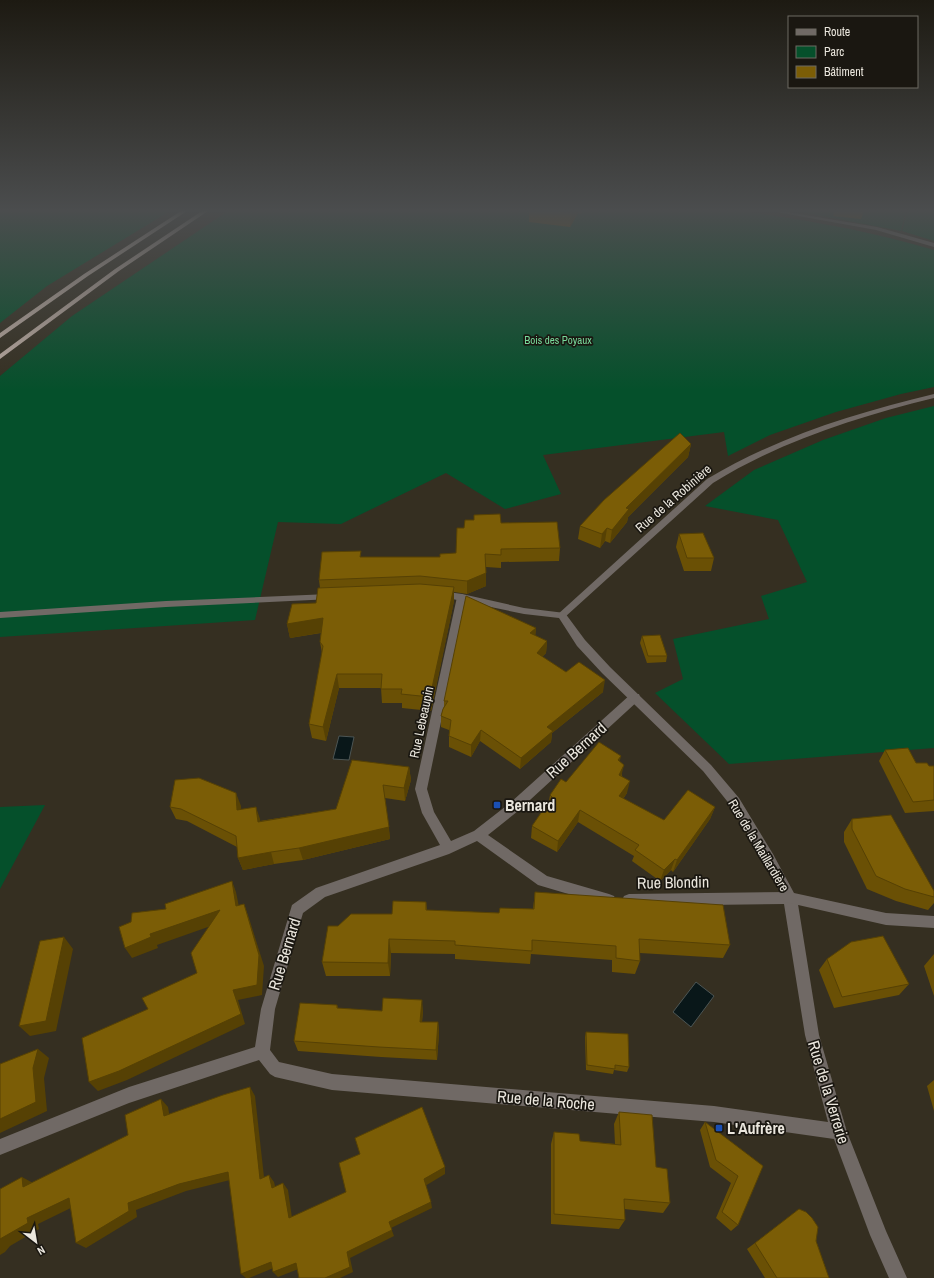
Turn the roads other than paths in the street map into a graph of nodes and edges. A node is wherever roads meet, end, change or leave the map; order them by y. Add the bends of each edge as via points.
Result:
1 (91, 271) edge
2 (116, 271) edge
3 (0, 336) edge
4 (0, 357) edge
5 (934, 396) edge
6 (434, 594) edge
7 (342, 597) edge
8 (462, 597) junction
9 (562, 614) junction
10 (0, 615) edge
11 (635, 696) junction
12 (478, 835) junction
13 (449, 848) junction
14 (790, 898) junction
15 (934, 922) edge
16 (262, 1052) junction
17 (839, 1132) junction
18 (0, 1147) edge
19 (898, 1278) edge

1 - 3 highway
2 - 4 highway
5 - 9 street, Rue de la Robinière via 818,428 773,446 731,468 710,481
6 - 8 street
7 - 10 street via 173,603
8 - 9 street via 524,611
8 - 13 street, Rue Lebeaupin via 421,789 429,818
9 - 11 street, Rue de la Maillardière via 581,643
11 - 12 street, Rue Bernard via 514,807
11 - 14 street, Rue de la Maillardière via 707,768 735,802 770,858
12 - 13 street, Rue Bernard
12 - 14 street, Rue Blondin via 543,881 610,900
13 - 16 street, Rue Bernard via 321,892 297,909 268,1009
14 - 15 street, Rue de la Maillardière via 886,919
14 - 17 street, Rue de la Verrerie via 812,1035
16 - 17 street, Rue de la Roche via 275,1069 332,1082 714,1114
16 - 18 street via 129,1095
17 - 19 street, Rue de la Verrerie

